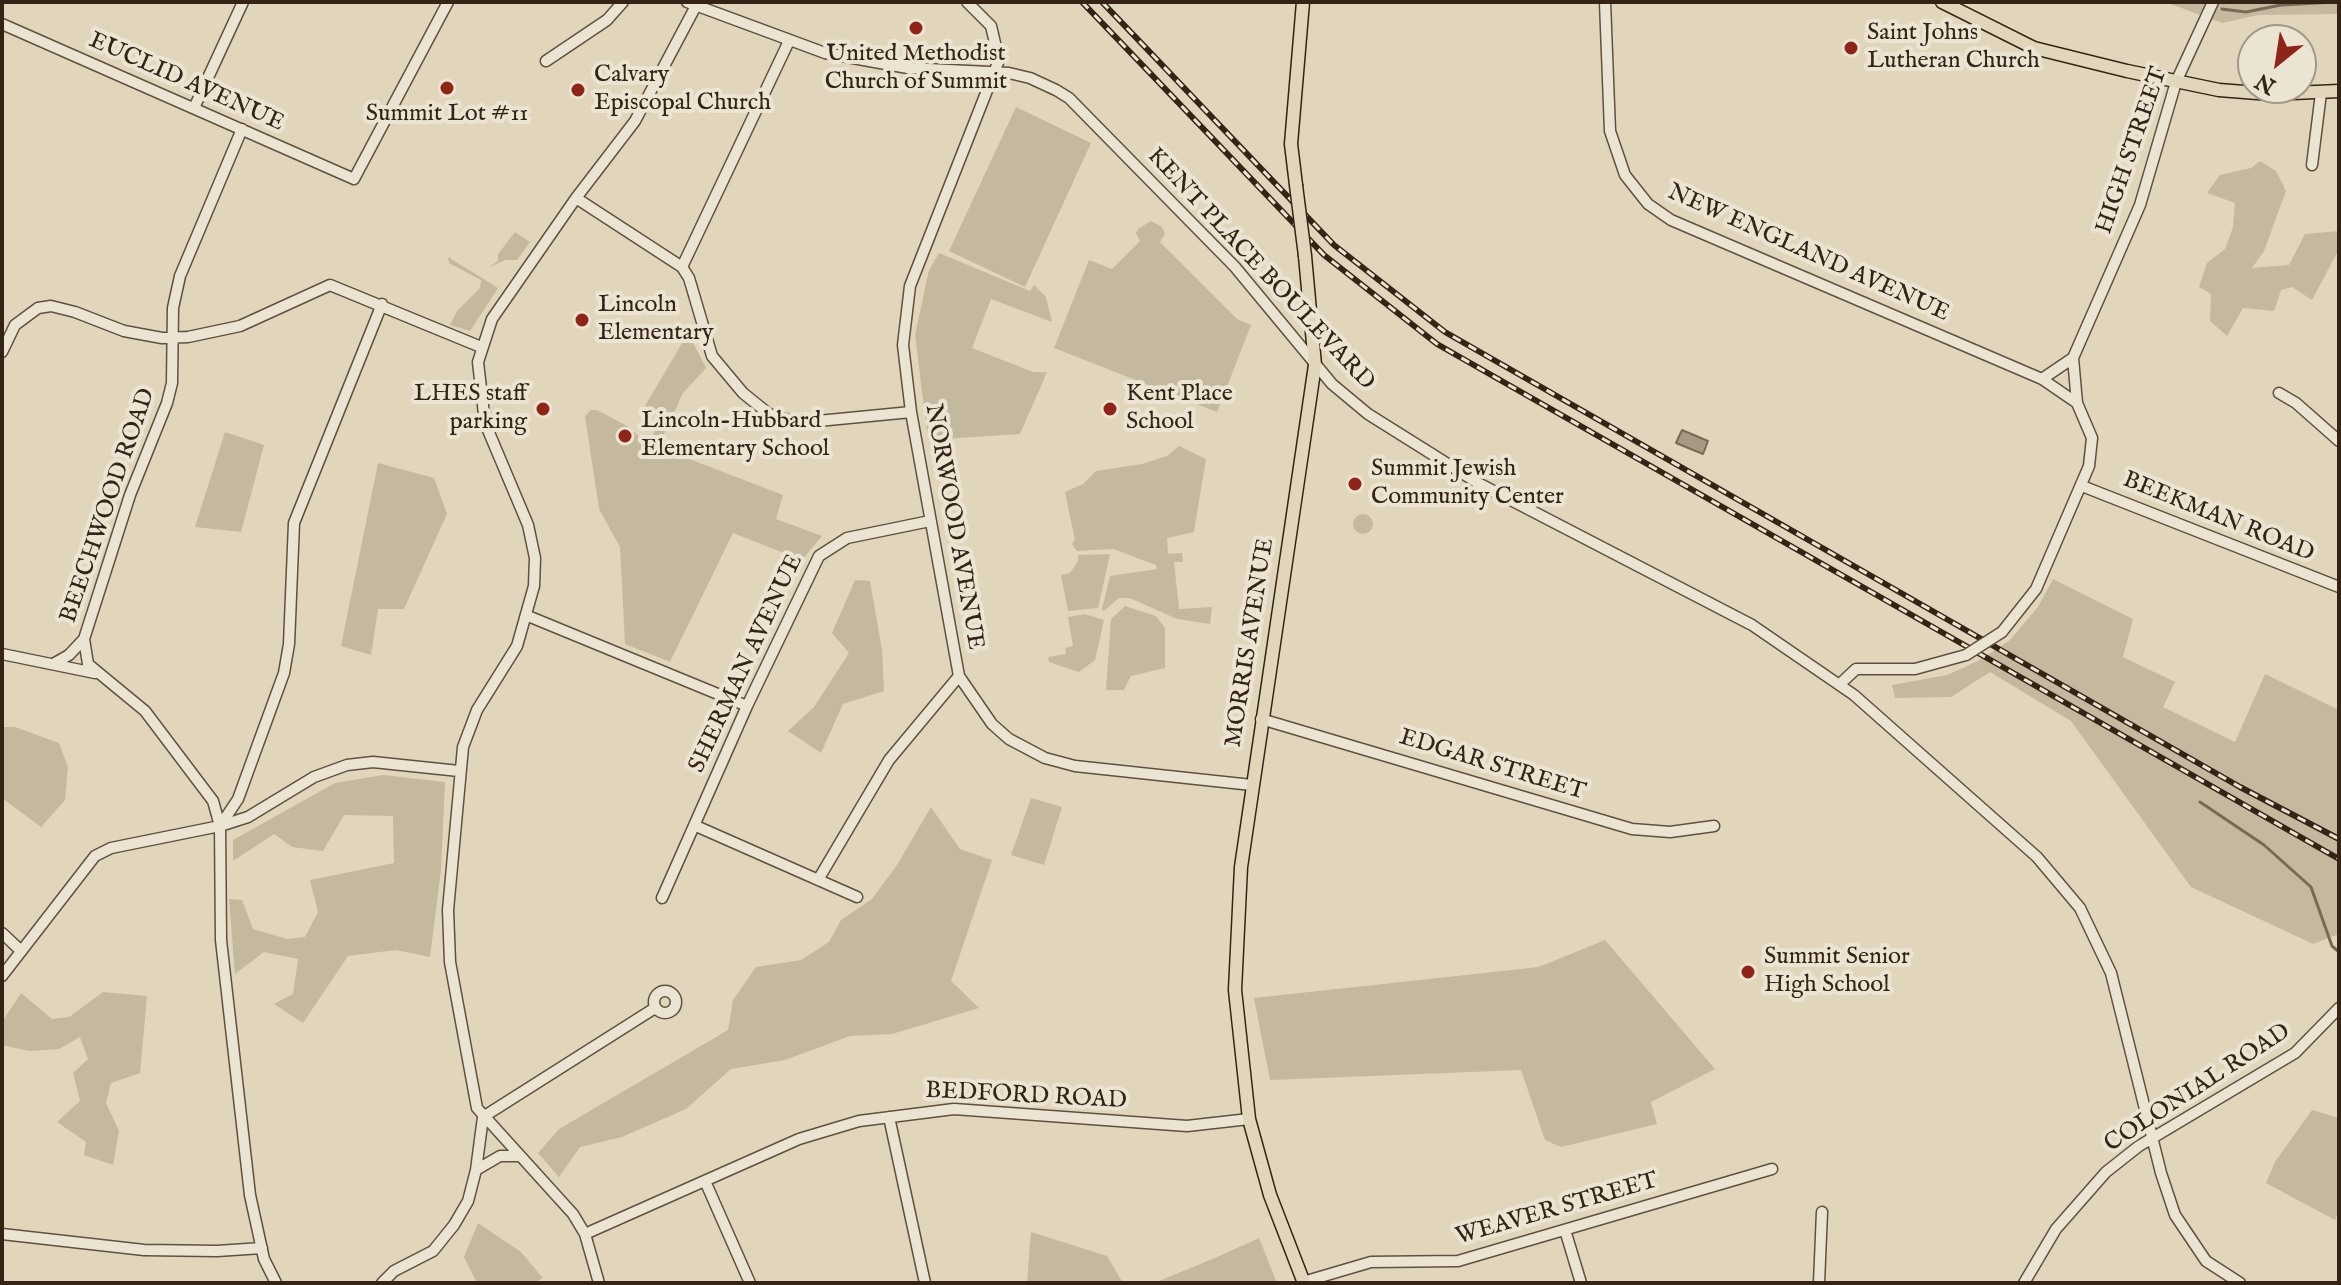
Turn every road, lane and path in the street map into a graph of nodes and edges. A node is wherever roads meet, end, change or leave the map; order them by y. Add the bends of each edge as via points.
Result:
1 (243, 2) edge
2 (448, 2) edge
3 (623, 2) edge
4 (967, 2) edge
5 (1303, 2) edge
6 (1605, 2) edge
7 (1942, 2) edge
8 (2213, 2) edge
9 (694, 3) edge
10 (2, 24) edge
11 (789, 41) junction
12 (546, 61) dead end
13 (997, 71) junction
14 (2176, 82) junction
15 (2339, 91) edge
16 (2321, 93) junction
17 (194, 108) junction
18 (242, 129) junction
19 (2312, 165) dead end
20 (576, 198) junction
21 (682, 267) junction
22 (382, 304) junction
23 (174, 338) junction
24 (481, 347) junction
25 (2, 352) edge
26 (2073, 358) junction
27 (1315, 365) junction
28 (2042, 379) junction
29 (2060, 388) joint
30 (2279, 393) dead end
31 (2077, 403) junction
32 (911, 412) junction
33 (2339, 441) edge
34 (2082, 486) junction
35 (930, 521) junction
36 (2339, 587) edge
37 (528, 616) junction
38 (84, 639) junction
39 (2, 654) edge
40 (53, 663) junction
41 (97, 674) junction
42 (959, 676) junction
43 (1840, 684) junction
44 (747, 706) junction
45 (1261, 719) junction
46 (459, 771) junction
47 (1252, 785) junction
48 (220, 826) junction
49 (696, 826) junction
50 (1714, 826) dead end
51 (818, 880) junction
52 (857, 897) dead end
53 (662, 898) dead end
54 (2, 933) edge
55 (19, 949) junction
56 (2, 976) edge
57 (655, 1008) dead end
58 (2339, 1008) edge
59 (483, 1117) junction
60 (889, 1117) junction
61 (1249, 1119) junction
62 (2152, 1138) junction
63 (518, 1156) junction
64 (1772, 1169) dead end
65 (476, 1170) junction
66 (705, 1181) junction
67 (1822, 1212) dead end
68 (1565, 1230) junction
69 (2, 1234) edge
70 (585, 1234) junction
71 (262, 1248) junction
72 (276, 1283) edge
73 (382, 1283) edge
74 (599, 1283) edge
75 (750, 1283) edge
76 (925, 1283) edge
77 (1304, 1283) edge
78 (1581, 1283) edge
79 (1819, 1283) edge
80 (2024, 1283) edge
81 (2240, 1283) edge

1 - 17 street
2 - 18 street, EUCLID AVENUE via 354,179
3 - 12 street via 607,20
4 - 13 street via 996,35
5 - 27 main road, MORRIS AVENUE, bridge via 1291,144
6 - 28 street, NEW ENGLAND AVENUE via 1610,131 1625,175 1648,204 1671,220
7 - 14 main road via 2034,48
8 - 14 street, HIGH STREET
9 - 11 street, KENT PLACE BOULEVARD
9 - 20 street via 635,121
10 - 17 street, EUCLID AVENUE
11 - 13 street, KENT PLACE BOULEVARD via 908,68
11 - 21 street
13 - 27 street, KENT PLACE BOULEVARD via 1036,80 1069,98 1235,267
13 - 32 street, NORWOOD AVENUE via 910,286 903,345
14 - 16 main road via 2270,94
14 - 26 street, HIGH STREET via 2140,205
15 - 16 main road
16 - 19 street
17 - 18 street, EUCLID AVENUE
18 - 23 street, BEECHWOOD ROAD via 177,284
20 - 21 street
20 - 24 street via 500,307
21 - 32 street via 712,356 769,414 818,421
22 - 23 street via 336,286 322,286 240,326
22 - 24 street
22 - 48 street via 294,523 284,673 238,799
23 - 25 street via 124,331 51,306 38,308 15,325
23 - 38 street, BEECHWOOD ROAD via 167,403 130,495
24 - 37 street via 478,378 485,423 528,525 535,558
26 - 28 street
26 - 31 street, HIGH STREET
27 - 43 street, KENT PLACE BOULEVARD via 1368,414 1437,459 1752,625
27 - 45 main road, MORRIS AVENUE
28 - 29 street, NEW ENGLAND AVENUE
29 - 31 street, HIGH STREET
30 - 33 street
31 - 34 street, HIGH STREET via 2092,438
32 - 35 street, NORWOOD AVENUE
34 - 36 street, BEEKMAN ROAD
34 - 43 street, HIGH STREET, bridge via 2031,598 2002,632 1966,655 1915,669 1856,669
35 - 42 street, NORWOOD AVENUE
35 - 44 street, SHERMAN AVENUE via 827,547 812,567
37 - 44 street
37 - 46 street via 517,646 468,730
38 - 40 street
38 - 41 street, BEECHWOOD ROAD via 88,664
39 - 40 street
40 - 41 street
41 - 48 street via 159,727 213,801
42 - 47 street, NORWOOD AVENUE via 992,724 1045,758 1075,766
42 - 51 street via 889,760
43 - 62 street, KENT PLACE BOULEVARD via 2037,857 2080,908 2111,973
44 - 49 street, SHERMAN AVENUE
45 - 47 main road, MORRIS AVENUE
45 - 50 street, EDGAR STREET via 1632,829 1670,832
46 - 48 street via 373,762 347,765 324,771 259,811
46 - 59 street via 448,935 475,1099
47 - 61 main road, MORRIS AVENUE via 1235,963
48 - 55 street via 111,848 95,856
48 - 71 street via 221,940 250,1195
49 - 51 street
49 - 53 street, SHERMAN AVENUE
51 - 52 street
54 - 55 street
55 - 56 street
57 - 59 street
58 - 62 street, COLONIAL ROAD via 2295,1053
59 - 63 street
59 - 65 street
60 - 61 street, BEDFORD ROAD via 979,1110 1203,1126
60 - 66 street, BEDFORD ROAD via 799,1139
60 - 76 street
61 - 77 main road, MORRIS AVENUE
62 - 80 street, COLONIAL ROAD via 2121,1159 2080,1199
62 - 81 street, KENT PLACE BOULEVARD via 2185,1234 2206,1261
63 - 65 street via 500,1156
63 - 70 street
64 - 68 street, WEAVER STREET
65 - 73 street via 468,1201 442,1242
66 - 70 street, BEDFORD ROAD
66 - 75 street
67 - 79 street
68 - 77 street, WEAVER STREET via 1458,1261 1371,1262
68 - 78 street
69 - 71 street via 144,1250
70 - 74 street
71 - 72 street

